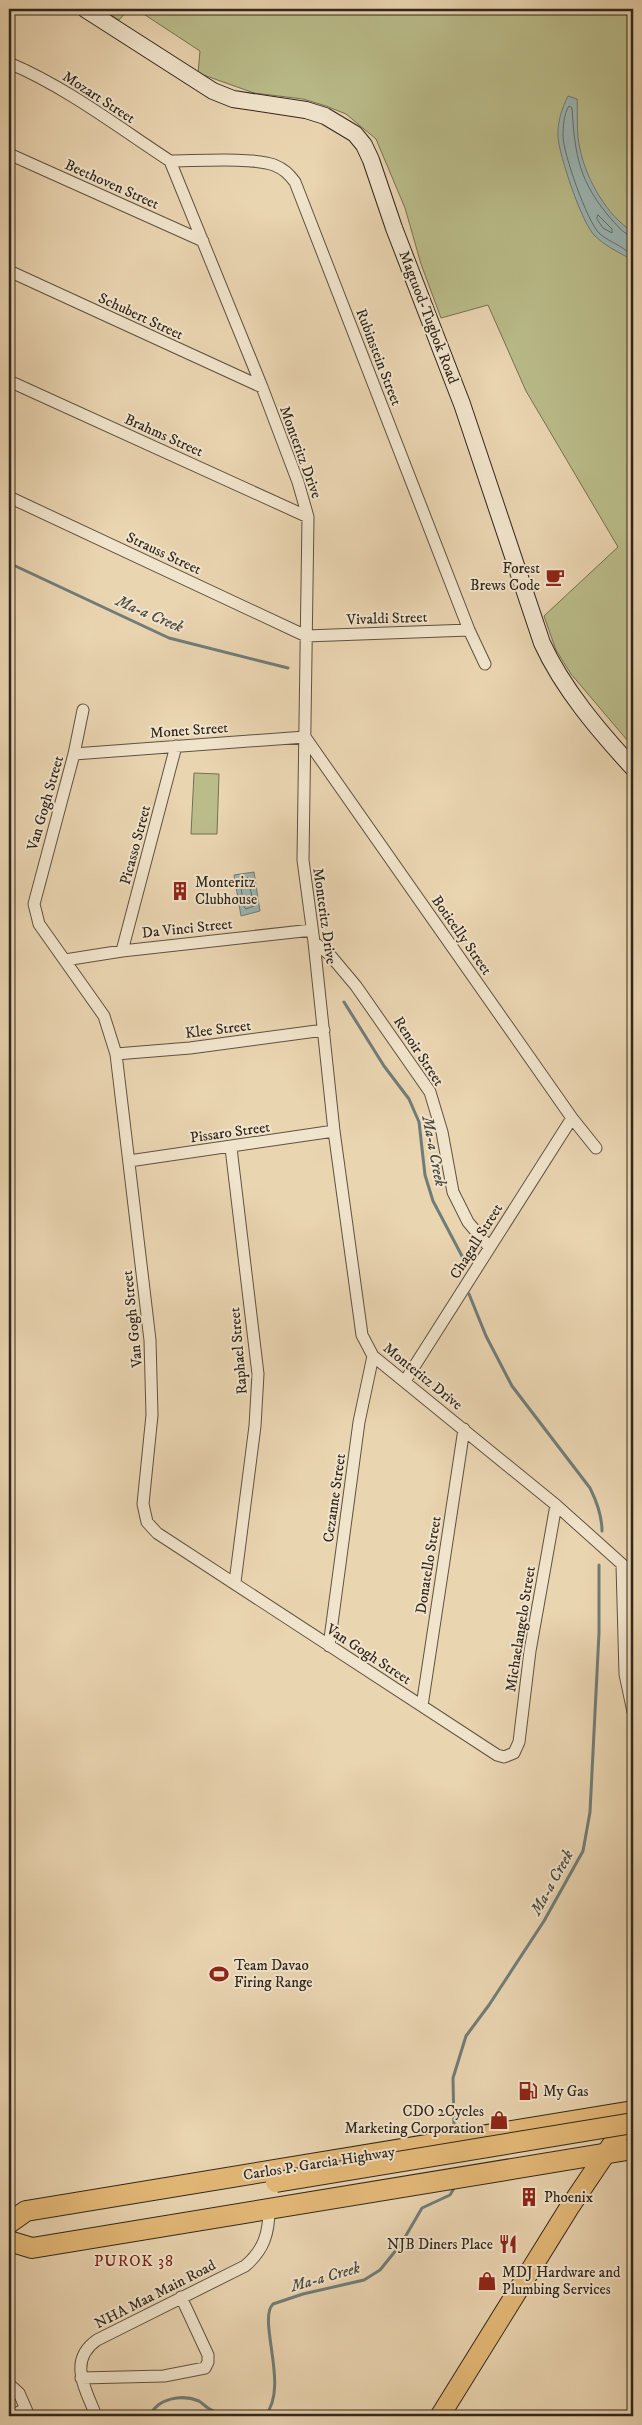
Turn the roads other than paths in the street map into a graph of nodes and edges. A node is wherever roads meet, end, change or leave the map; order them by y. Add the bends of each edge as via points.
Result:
1 (85, 9) edge
2 (9, 62) edge
3 (9, 154) edge
4 (170, 161) junction
5 (203, 241) junction
6 (9, 272) edge
7 (9, 382) edge
8 (262, 387) junction
9 (9, 497) edge
10 (308, 517) junction
11 (469, 630) junction
12 (306, 636) junction
13 (486, 664) dead end
14 (83, 710) dead end
15 (305, 737) junction
16 (176, 746) junction
17 (74, 754) junction
18 (633, 768) edge
19 (312, 930) junction
20 (314, 942) junction
21 (122, 950) junction
22 (65, 960) junction
23 (324, 1030) junction
24 (116, 1054) junction
25 (572, 1118) junction
26 (334, 1130) junction
27 (231, 1148) junction
28 (596, 1148) dead end
29 (130, 1161) junction
30 (489, 1247) junction
31 (373, 1356) junction
32 (406, 1381) junction
33 (464, 1429) junction
34 (556, 1505) junction
35 (622, 1565) junction
36 (633, 1574) edge
37 (235, 1582) junction
38 (329, 1646) junction
39 (422, 1706) junction
40 (633, 1712) edge
41 (509, 1756) joint
42 (633, 2112) edge
43 (633, 2123) edge
44 (550, 2125) junction
45 (493, 2134) junction
46 (633, 2137) edge
47 (434, 2144) junction
48 (633, 2149) edge
49 (606, 2154) junction
50 (369, 2155) junction
51 (556, 2162) junction
52 (300, 2166) junction
53 (500, 2171) junction
54 (441, 2181) junction
55 (375, 2192) junction
56 (275, 2196) junction
57 (307, 2203) junction
58 (9, 2223) edge
59 (9, 2233) edge
60 (9, 2241) edge
61 (181, 2298) junction
62 (82, 2378) junction
63 (9, 2384) edge
64 (28, 2413) edge
65 (10, 2416) edge
66 (96, 2416) edge
67 (440, 2416) edge

1 - 18 main road, Magtuod-Tugbok Road via 213,92 233,99 326,116 355,134 364,145 462,404 542,643 568,688
2 - 4 street, Mozart Street via 63,91
3 - 5 street, Beethoven Street
4 - 5 street, Monteritz Drive
4 - 11 street, Rubinstein Street via 274,165 287,172 294,182
5 - 8 street, Monteritz Drive
6 - 8 street, Schubert Street
7 - 10 street, Brahms Street
8 - 10 street, Monteritz Drive
9 - 12 street, Strauss Street
10 - 12 street, Monteritz Drive
11 - 12 street, Vivaldi Street
11 - 13 street, Rubinstein Street
12 - 15 street, Monteritz Drive
14 - 17 street, Van Gogh Street
15 - 16 street, Monet Street
15 - 19 street, Monteritz Drive via 302,834
15 - 25 street, Boticelly Street
16 - 17 street, Monet Street
16 - 21 street, Picasso Street
17 - 22 street, Van Gogh Street via 34,904 38,924
19 - 20 street, Monteritz Drive
19 - 21 street, Da Vinci Street
20 - 23 street, Monteritz Drive
20 - 30 street, Renoir Street via 330,955 356,986 430,1092 442,1132 453,1192 468,1222
21 - 22 street, Da Vinci Street
22 - 24 street, Van Gogh Street via 104,1016
23 - 24 street, Klee Street via 190,1048
23 - 26 street, Monteritz Drive
24 - 29 street, Van Gogh Street
25 - 28 street, Boticelly Street
25 - 30 street, Chagall Street
26 - 27 street, Pissaro Street
26 - 31 street, Monteritz Drive via 359,1323 366,1346
27 - 29 street, Pissaro Street
27 - 37 street, Raphael Street via 258,1374 255,1426
29 - 37 street, Van Gogh Street via 152,1380 143,1514 157,1533
30 - 32 street, Chagall Street
31 - 32 street, Monteritz Drive
31 - 38 street, Cezanne Street via 360,1422
32 - 33 street, Monteritz Drive
33 - 34 street, Monteritz Drive
33 - 39 street, Donatello Street
34 - 35 street, Monteritz Drive
34 - 41 street, Michaelangelo Street via 530,1651 518,1742
35 - 36 street, Monteritz Drive
35 - 40 street via 624,1674
37 - 38 street, Van Gogh Street
38 - 39 street, Van Gogh Street
39 - 41 street, Van Gogh Street via 497,1755
42 - 44 highway, Carlos P. Garcia Highway
42 - 49 main road
43 - 56 highway, Carlos P. Garcia Highway, bridge
44 - 45 highway, Carlos P. Garcia Highway
44 - 51 highway
45 - 47 highway, Carlos P. Garcia Highway
45 - 53 highway
46 - 56 highway, Carlos P. Garcia Highway
47 - 50 highway, Carlos P. Garcia Highway
47 - 54 highway
48 - 49 highway, Carlos P. Garcia Highway
49 - 51 highway, Carlos P. Garcia Highway
49 - 67 main road
50 - 52 highway, Carlos P. Garcia Highway
50 - 55 highway
51 - 53 highway, Carlos P. Garcia Highway
52 - 57 highway
52 - 58 highway, Carlos P. Garcia Highway via 26,2211
53 - 54 highway, Carlos P. Garcia Highway
54 - 55 highway, Carlos P. Garcia Highway
55 - 57 highway, Carlos P. Garcia Highway
56 - 57 highway, Carlos P. Garcia Highway
56 - 59 highway, Carlos P. Garcia Highway via 28,2223
56 - 60 highway, Carlos P. Garcia Highway via 32,2248
56 - 61 street, NHA Maa Main Road via 268,2233 254,2258 245,2266
61 - 62 street, NHA Maa Main Road via 89,2346 82,2357
61 - 62 street via 208,2355 205,2368 164,2376
62 - 66 street, NHA Maa Main Road
63 - 64 street via 19,2393
64 - 65 street

